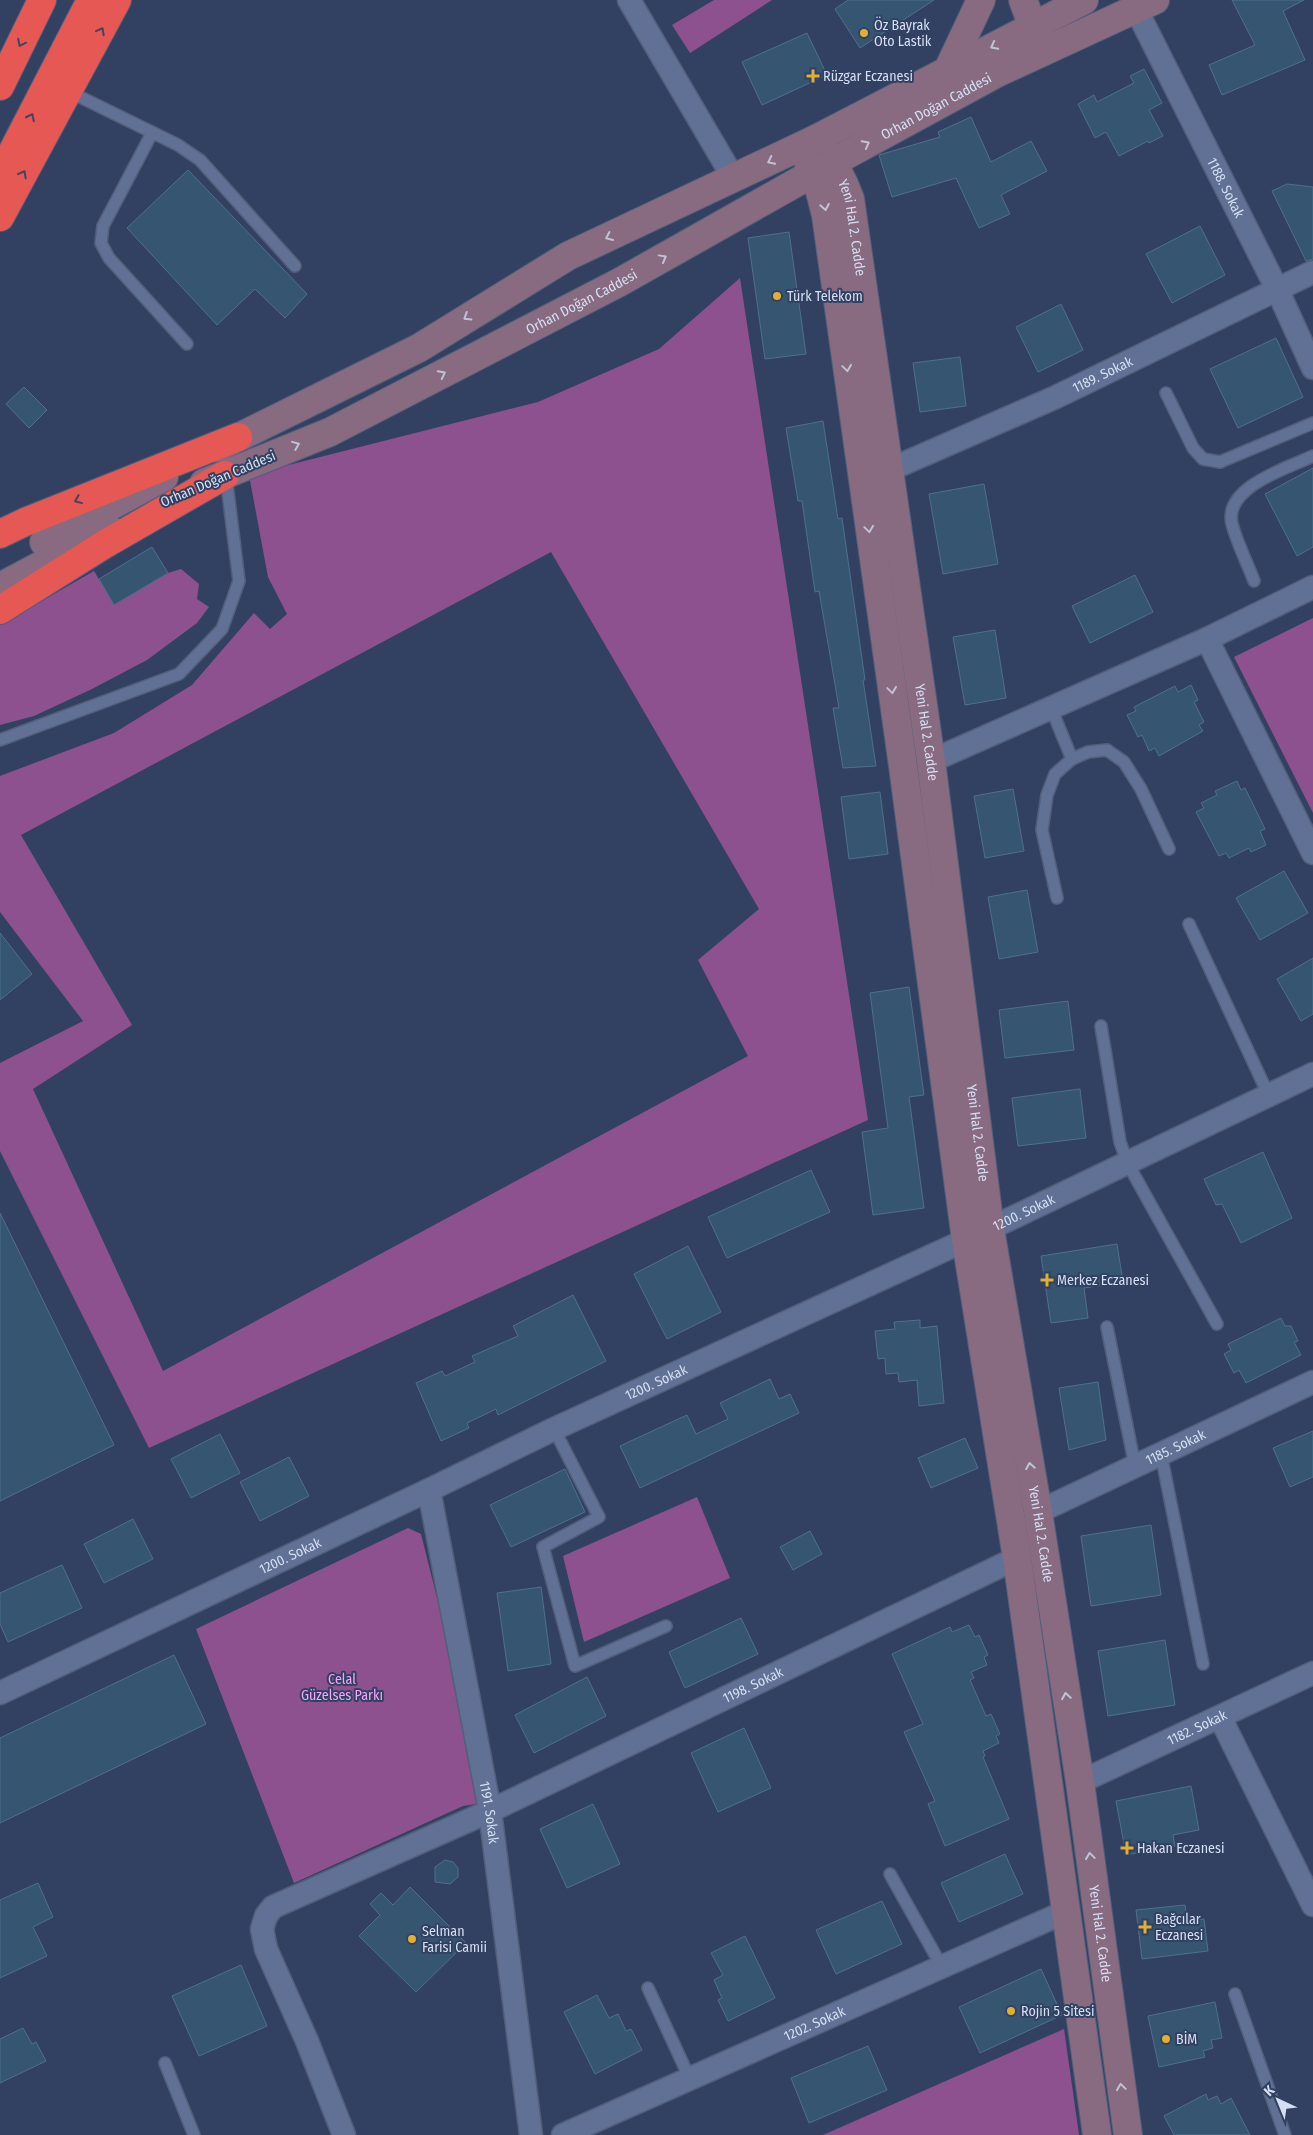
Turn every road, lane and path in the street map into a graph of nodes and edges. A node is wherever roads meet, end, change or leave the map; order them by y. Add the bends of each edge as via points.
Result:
1 (42, 0) edge
2 (91, 0) edge
3 (117, 0) edge
4 (629, 0) edge
5 (981, 0) edge
6 (1023, 0) edge
7 (1084, 0) edge
8 (1145, 5) edge
9 (1055, 6) edge
10 (1032, 26) junction
11 (1068, 40) junction
12 (1043, 52) junction
13 (948, 70) junction
14 (0, 86) edge
15 (68, 91) junction
16 (152, 133) junction
17 (808, 143) junction
18 (825, 167) junction
19 (0, 176) edge
20 (734, 179) junction
21 (0, 216) edge
22 (296, 266) dead end
23 (1313, 272) edge
24 (1277, 289) junction
25 (187, 344) dead end
26 (1313, 368) edge
27 (1166, 393) dead end
28 (1313, 422) edge
29 (238, 437) junction
30 (1313, 456) edge
31 (889, 470) junction
32 (225, 475) junction
33 (0, 534) edge
34 (0, 568) edge
35 (1254, 581) dead end
36 (0, 587) edge
37 (1313, 588) edge
38 (0, 610) edge
39 (1207, 638) junction
40 (1051, 708) junction
41 (0, 740) edge
42 (1072, 759) junction
43 (931, 761) junction
44 (1169, 849) dead end
45 (1313, 853) edge
46 (1057, 898) dead end
47 (1189, 924) dead end
48 (1101, 1026) dead end
49 (1313, 1074) edge
50 (1269, 1096) junction
51 (1128, 1164) junction
52 (990, 1228) junction
53 (966, 1240) junction
54 (1217, 1324) dead end
55 (1107, 1327) dead end
56 (1313, 1382) edge
57 (554, 1429) junction
58 (1162, 1454) junction
59 (1135, 1466) junction
60 (429, 1490) junction
61 (1038, 1512) junction
62 (1017, 1558) junction
63 (666, 1626) dead end
64 (1203, 1664) dead end
65 (1313, 1673) edge
66 (0, 1693) edge
67 (1220, 1717) junction
68 (1080, 1782) junction
69 (490, 1812) junction
70 (890, 1874) dead end
71 (1313, 1905) edge
72 (1065, 1912) junction
73 (942, 1967) junction
74 (648, 1988) dead end
75 (1235, 1994) dead end
76 (165, 2063) dead end
77 (690, 2079) junction
78 (194, 2135) edge
79 (344, 2135) edge
80 (531, 2135) edge
81 (563, 2135) edge
82 (1097, 2135) edge
83 (1128, 2135) edge
84 (1284, 2135) edge

1 -> 14 highway
19 -> 2 highway
15 -> 3 highway
4 - 20 street
5 - 13 street
6 - 10 street
7 - 9 street, Orhan Doğan Caddesi
8 - 11 street, Orhan Doğan Caddesi
8 - 24 street, 1188. Sokak
9 - 10 street, Orhan Doğan Caddesi
9 - 11 street
10 - 12 street
10 -> 13 street, Orhan Doğan Caddesi
11 - 12 street, Orhan Doğan Caddesi
18 -> 12 street, Orhan Doğan Caddesi via 997,73
13 - 17 street, Orhan Doğan Caddesi
15 - 16 lane
21 -> 15 highway
16 - 22 lane via 200,160
16 - 25 lane via 103,226 101,243 109,258
17 - 18 street, Yeni Hal 2. Cadde
17 -> 20 street, Orhan Doğan Caddesi
18 - 31 street, Yeni Hal 2. Cadde via 844,181 850,200
32 -> 18 street, Orhan Doğan Caddesi via 330,432 502,344
18 -> 53 street via 826,215
20 -> 29 street, Orhan Doğan Caddesi via 568,256 419,348
23 - 24 street, 1189. Sokak
24 - 26 street, 1188. Sokak
24 - 31 street, 1189. Sokak via 1056,397
27 - 28 lane via 1193,448 1203,459 1220,462
29 -> 33 highway
29 - 34 street, Orhan Doğan Caddesi
30 - 35 lane via 1251,484 1233,504 1232,522
31 - 43 street, Yeni Hal 2. Cadde
32 - 36 street, Orhan Doğan Caddesi via 127,520
32 - 38 highway via 105,544
32 - 41 lane via 240,581 222,629 179,674
37 - 39 street
39 - 40 street
39 - 45 street
40 - 42 lane
40 - 43 street
42 - 44 lane via 1088,752 1107,750 1124,762 1141,789
42 - 46 lane via 1054,774 1042,830
43 - 52 street, Yeni Hal 2. Cadde
47 - 50 lane
48 - 51 lane via 1120,1142
49 - 50 street, 1200. Sokak
50 - 51 street, 1200. Sokak
51 - 52 street, 1200. Sokak
51 - 54 lane
52 - 53 street, 1200. Sokak
61 -> 52 street, Yeni Hal 2. Cadde
53 - 57 street, 1200. Sokak
53 - 62 street
55 - 59 lane
56 - 58 street, 1185. Sokak
57 - 60 street, 1200. Sokak
57 - 63 lane via 599,1517 543,1547 575,1666
58 - 59 street, 1185. Sokak
58 - 64 lane
59 - 61 street, 1185. Sokak
60 - 66 street, 1200. Sokak
60 - 69 street, 1191. Sokak
68 -> 61 street, Yeni Hal 2. Cadde
62 - 69 street, 1198. Sokak
62 - 72 street
65 - 67 street, 1182. Sokak
67 - 68 street, 1182. Sokak
67 - 71 street
83 -> 68 street, Yeni Hal 2. Cadde
69 - 79 street, 1198. Sokak via 273,1907 266,1916 262,1930 266,1949
69 - 80 street, 1191. Sokak
70 - 73 lane
72 - 73 street, 1202. Sokak
72 - 82 street
73 - 77 street, 1202. Sokak
74 - 77 lane
75 - 84 lane
76 - 78 lane
77 - 81 street, 1202. Sokak

